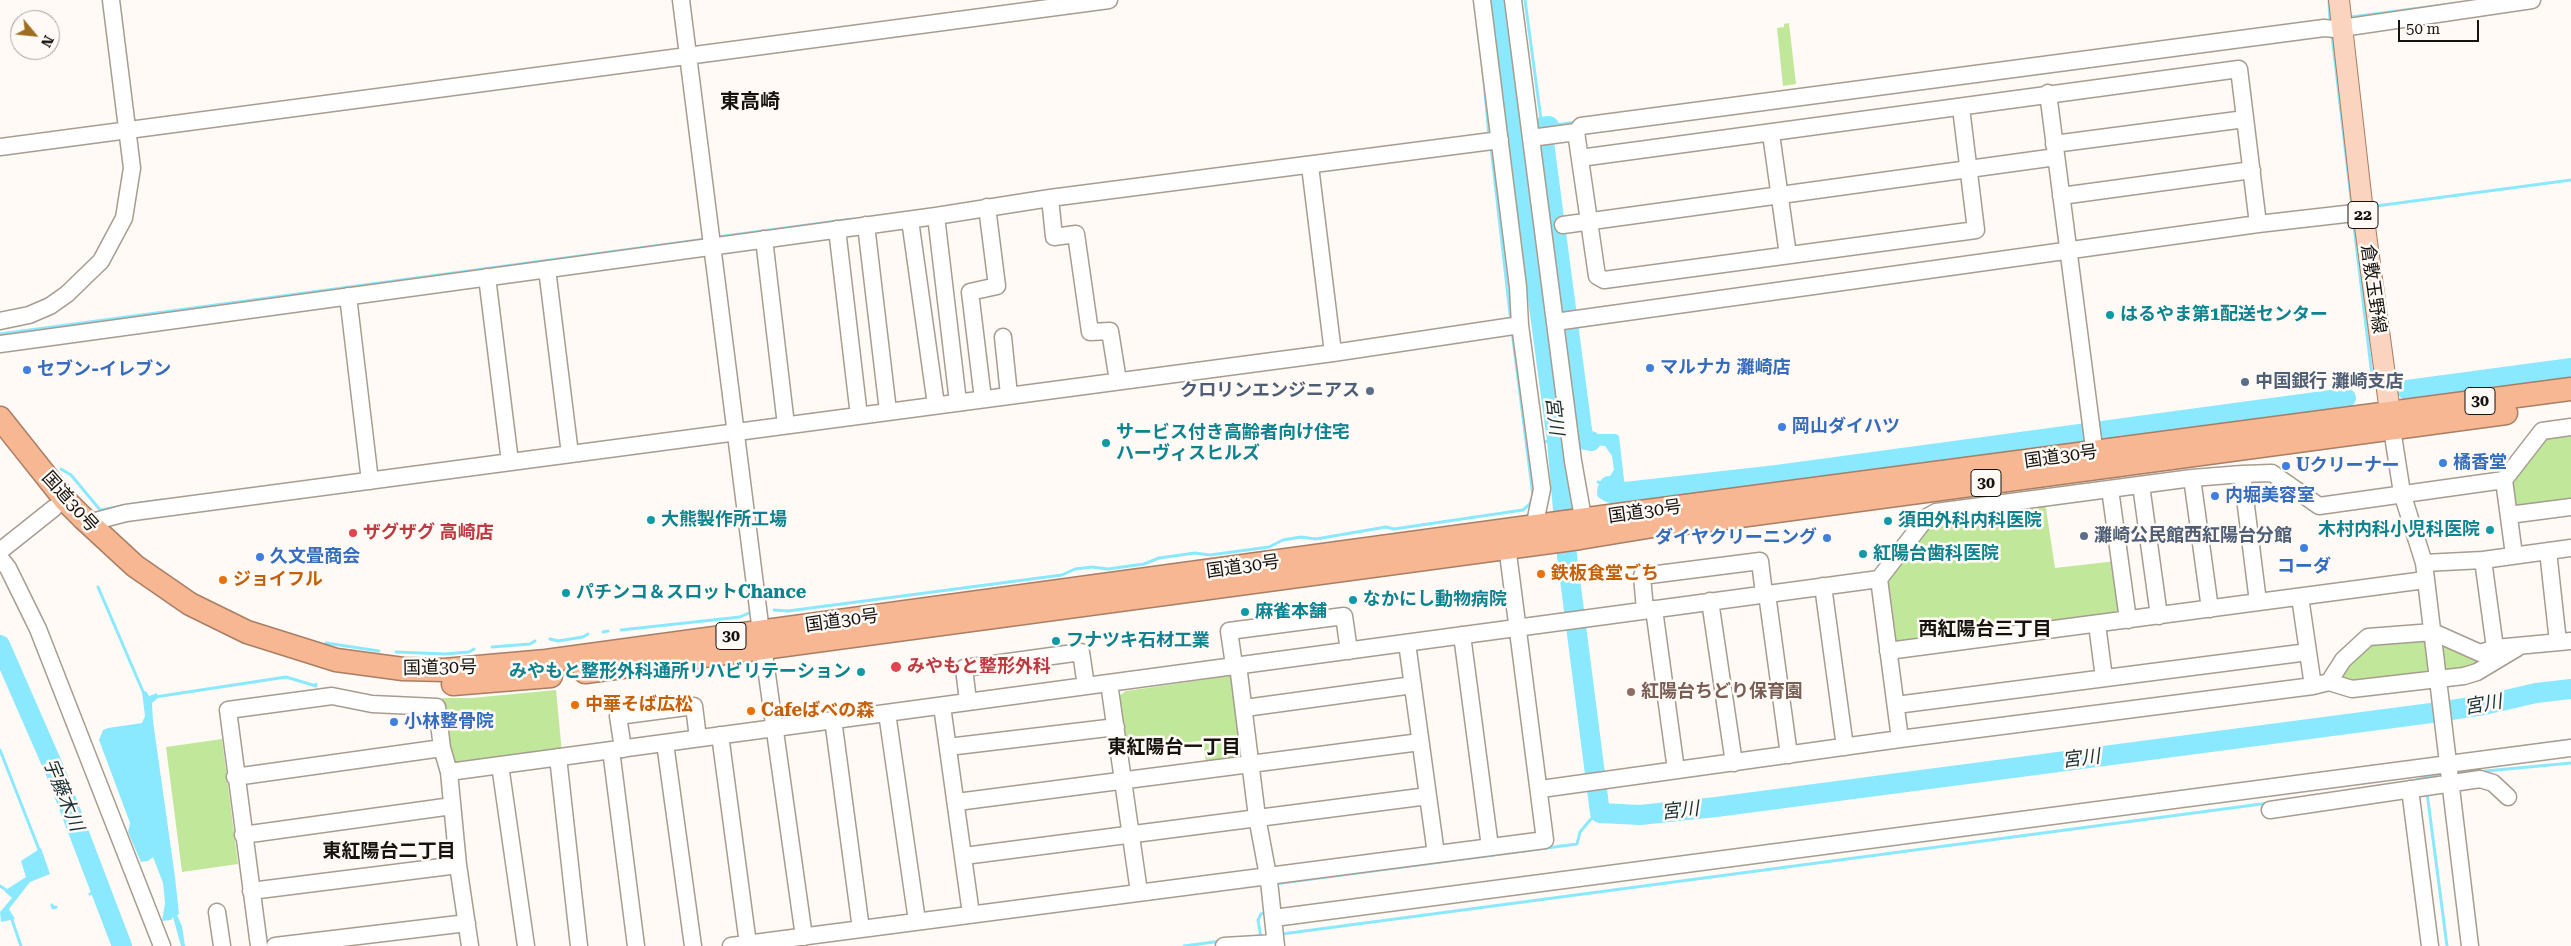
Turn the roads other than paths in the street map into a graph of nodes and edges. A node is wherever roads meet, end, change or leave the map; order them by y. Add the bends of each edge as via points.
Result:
1 (111, 0) edge
2 (681, 0) edge
3 (1109, 0) edge
4 (1482, 0) edge
5 (1513, 0) edge
6 (2339, 0) edge
7 (2532, 0) edge
8 (2335, 28) junction
9 (687, 51) junction
10 (2048, 94) junction
11 (1961, 108) junction
12 (2245, 119) junction
13 (128, 130) junction
14 (1576, 132) junction
15 (1772, 134) junction
16 (1540, 137) junction
17 (1493, 141) junction
18 (0, 147) edge
19 (2055, 151) junction
20 (1580, 158) junction
21 (1310, 166) junction
22 (1968, 169) junction
23 (2252, 170) junction
24 (1781, 195) junction
25 (2061, 196) junction
26 (1050, 198) junction
27 (987, 207) junction
28 (2356, 212) junction
29 (936, 216) junction
30 (910, 220) junction
31 (1589, 221) junction
32 (2258, 224) junction
33 (1563, 225) dead end
34 (866, 226) junction
35 (837, 229) junction
36 (764, 239) junction
37 (711, 240) junction
38 (2069, 252) junction
39 (1788, 255) junction
40 (547, 269) junction
41 (487, 277) junction
42 (348, 296) junction
43 (0, 321) edge
44 (1564, 321) junction
45 (1515, 326) junction
46 (1003, 336) dead end
47 (0, 344) edge
48 (1332, 349) junction
49 (1117, 376) junction
50 (2571, 389) edge
51 (1009, 390) junction
52 (983, 395) junction
53 (957, 398) junction
54 (936, 401) junction
55 (2571, 404) edge
56 (888, 407) junction
57 (858, 411) junction
58 (0, 418) edge
59 (785, 421) junction
60 (2391, 421) junction
61 (2571, 427) edge
62 (736, 432) junction
63 (0, 443) edge
64 (2093, 447) junction
65 (569, 449) junction
66 (509, 457) junction
67 (2242, 474) junction
68 (2192, 478) junction
69 (2504, 480) junction
70 (370, 481) junction
71 (2140, 485) junction
72 (2110, 489) junction
73 (2402, 493) junction
74 (2571, 507) edge
75 (54, 508) junction
76 (2509, 515) junction
77 (88, 523) junction
78 (1582, 529) junction
79 (1543, 535) junction
80 (1507, 540) junction
81 (2571, 548) edge
82 (0, 551) edge
83 (2548, 551) junction
84 (2514, 555) junction
85 (0, 558) edge
86 (2483, 560) junction
87 (2424, 563) junction
88 (1878, 579) junction
89 (2426, 580) junction
90 (1823, 586) junction
91 (1765, 594) junction
92 (2300, 596) junction
93 (1710, 601) junction
94 (2258, 602) junction
95 (1650, 609) junction
96 (2210, 609) junction
97 (2159, 616) junction
98 (2128, 620) junction
99 (2097, 624) junction
100 (1520, 628) junction
101 (2432, 632) junction
102 (1462, 635) junction
103 (763, 640) junction
104 (2565, 642) edge
105 (1407, 643) junction
106 (2522, 646) junction
107 (2495, 648) junction
108 (1349, 651) junction
109 (1888, 651) junction
110 (2308, 652) junction
111 (1236, 665) junction
112 (2104, 678) junction
113 (2438, 682) junction
114 (1109, 683) junction
115 (2321, 684) junction
116 (1413, 685) junction
117 (1086, 686) junction
118 (968, 701) junction
119 (1896, 705) junction
120 (942, 706) junction
121 (1245, 708) junction
122 (887, 713) junction
123 (833, 720) junction
124 (775, 727) junction
125 (1116, 727) junction
126 (720, 735) junction
127 (698, 738) junction
128 (1900, 739) junction
129 (1420, 742) junction
130 (665, 743) junction
131 (948, 747) junction
132 (442, 748) junction
133 (1845, 748) junction
134 (2571, 748) edge
135 (617, 750) junction
136 (2446, 754) junction
137 (1789, 755) junction
138 (558, 757) junction
139 (1251, 762) junction
140 (1734, 763) junction
141 (500, 765) junction
142 (1676, 770) junction
143 (449, 772) junction
144 (235, 777) junction
145 (1123, 780) junction
146 (2450, 782) junction
147 (1540, 789) junction
148 (2410, 789) junction
149 (2350, 790) junction
150 (1428, 796) junction
151 (2508, 797) dead end
152 (957, 802) junction
153 (452, 806) junction
154 (2270, 810) dead end
155 (1257, 817) junction
156 (1130, 834) junction
157 (243, 835) junction
158 (1490, 847) junction
159 (1436, 854) junction
160 (964, 856) junction
161 (458, 866) junction
162 (1269, 882) junction
163 (251, 891) junction
164 (1139, 892) junction
165 (217, 912) dead end
166 (1273, 913) junction
167 (971, 914) junction
168 (917, 921) junction
169 (466, 923) junction
170 (861, 929) junction
171 (799, 941) edge
172 (748, 944) junction
173 (1262, 944) edge
174 (162, 946) edge
175 (222, 946) edge
176 (259, 946) edge
177 (275, 946) edge
178 (470, 946) edge
179 (526, 946) edge
180 (580, 946) edge
181 (636, 946) edge
182 (693, 946) edge
183 (731, 946) edge
184 (1224, 946) edge
185 (2430, 946) edge
186 (2470, 946) edge

1 - 13 street
2 - 9 street
3 - 9 street
4 - 17 street
5 - 16 street
6 - 8 main road, 倉敷玉野線 / 22
7 - 8 street
8 - 14 street via 1581,126
8 - 28 main road, 倉敷玉野線 / 22
9 - 13 street
9 - 37 street
10 - 11 street
10 - 12 street via 2239,69
10 - 19 street
11 - 15 street
11 - 22 street
12 - 19 street
12 - 23 street
13 - 18 street
13 - 43 street via 132,168 130,194 124,218 101,261 50,306 29,315
14 - 16 street
14 - 20 street
15 - 20 street
15 - 24 street
16 - 44 street
17 - 21 street
17 - 45 street via 1518,288
19 - 22 street
19 - 25 street
20 - 31 street
21 - 26 street
21 - 48 street
22 - 24 street
22 - 39 street via 1976,230
23 - 25 street
23 - 32 street
24 - 31 street
24 - 39 street
25 - 38 street
26 - 27 street
26 - 49 street via 1054,237 1076,234 1090,332 1110,331
27 - 29 street
27 - 52 street via 997,286 970,292
28 - 32 street
28 - 60 main road, 倉敷玉野線 / 22
29 - 30 street
29 - 53 street
30 - 34 street
30 - 54 street
31 - 33 street
31 - 39 street via 1597,276 1604,280
32 - 38 street
34 - 35 street
34 - 56 street
35 - 36 street
35 - 57 street
36 - 37 street
36 - 59 street
37 - 40 street
37 - 62 street
38 - 44 street
38 - 64 street
40 - 41 street
40 - 65 street
41 - 42 street
41 - 66 street
42 - 47 street
42 - 70 street
44 - 78 street via 1573,460
45 - 48 street
45 - 79 street via 1536,443 1542,489 1536,518
46 - 51 street
48 - 49 street
49 - 51 street
50 - 60 highway, 国道30号 / 30
51 - 52 street
52 - 53 street
53 - 54 street
54 - 56 street
55 - 60 highway, 国道30号 / 30
56 - 57 street
57 - 59 street
58 - 77 highway, 国道30号 / 30 via 66,501
59 - 62 street
60 - 64 highway, 国道30号 / 30
60 - 73 street
61 - 69 street via 2542,431
62 - 65 street
62 - 103 street
63 - 75 highway, 国道30号 / 30
64 - 78 highway, 国道30号 / 30 via 1695,522
65 - 66 street
66 - 70 street
67 - 68 street
67 - 73 street via 2272,473 2319,506
67 - 94 street
68 - 71 street
68 - 96 street
69 - 73 street
69 - 76 street
70 - 77 street via 126,513
71 - 72 street
71 - 97 street
72 - 88 street via 1931,514
72 - 98 street
73 - 87 street
74 - 76 street
75 - 82 street
75 - 103 highway, 国道30号 / 30 via 98,554 183,616 250,649 332,673 400,683 491,682
76 - 84 street
77 - 103 highway, 国道30号 / 30 via 135,566 190,604 248,632 344,662 444,670
78 - 79 highway, 国道30号 / 30
79 - 80 highway, 国道30号 / 30
80 - 100 street
80 - 103 highway, 国道30号 / 30
81 - 83 street
83 - 84 street
83 - 104 street
84 - 86 street
85 - 174 street via 38,629
86 - 87 street
86 - 107 street
87 - 89 street
88 - 90 street
88 - 109 street
89 - 92 street
89 - 101 street
90 - 91 street
90 - 133 street
91 - 93 street
91 - 95 street via 1760,561 1642,576
91 - 137 street
92 - 94 street
92 - 110 street
93 - 95 street
93 - 140 street
94 - 96 street
95 - 100 street
95 - 142 street
96 - 97 street
97 - 98 street
98 - 99 street
99 - 109 street
99 - 112 street
100 - 102 street
100 - 147 street
101 - 107 street via 2480,653
101 - 113 street
101 - 115 street via 2368,638
102 - 105 street
102 - 158 street
103 - 124 street
104 - 106 street
105 - 108 street
105 - 116 street
106 - 107 street
106 - 113 street via 2477,672
108 - 111 street
108 - 111 street via 1344,616 1228,631
109 - 119 street
110 - 112 street
110 - 115 street
111 - 114 street
111 - 121 street
112 - 119 street
113 - 115 street via 2352,689
113 - 136 street
114 - 117 street
114 - 125 street
115 - 128 street
116 - 121 street
116 - 129 street
117 - 118 street
117 - 118 street via 1081,652 1071,653 964,668
118 - 120 street
119 - 128 street
120 - 122 street
120 - 131 street
121 - 139 street
122 - 123 street
122 - 168 street
123 - 124 street
123 - 170 street
124 - 126 street
124 - 171 street
125 - 131 street
125 - 145 street
126 - 127 street
126 - 172 street
127 - 130 street
127 - 135 street via 694,706 618,716
128 - 133 street
129 - 139 street
129 - 150 street
130 - 135 street
130 - 182 street
131 - 152 street
132 - 143 street
132 - 144 street
132 - 144 street via 437,707 372,704 332,696 228,710
133 - 137 street
134 - 136 street
135 - 138 street
135 - 181 street
136 - 146 street
136 - 149 street
137 - 140 street
138 - 141 street
138 - 180 street
139 - 145 street
139 - 155 street
140 - 142 street
141 - 143 street
141 - 179 street
142 - 147 street
143 - 153 street
144 - 157 street
145 - 152 street
145 - 156 street
146 - 148 street
146 - 151 street via 2480,779 2493,783
146 - 186 street
147 - 158 street via 1545,840
148 - 149 street
148 - 185 street
149 - 154 street
149 - 166 street
150 - 155 street
150 - 159 street
152 - 160 street
153 - 157 street
153 - 161 street
155 - 156 street
155 - 162 street
156 - 160 street
156 - 164 street
157 - 163 street
158 - 159 street
159 - 162 street
160 - 167 street
161 - 163 street
161 - 169 street
162 - 164 street
162 - 166 street
163 - 176 street
164 - 167 street
165 - 175 street
166 - 173 street
167 - 168 street
168 - 170 street
169 - 177 street
169 - 178 street
170 - 171 street
171 - 172 street
172 - 183 street
173 - 184 street

